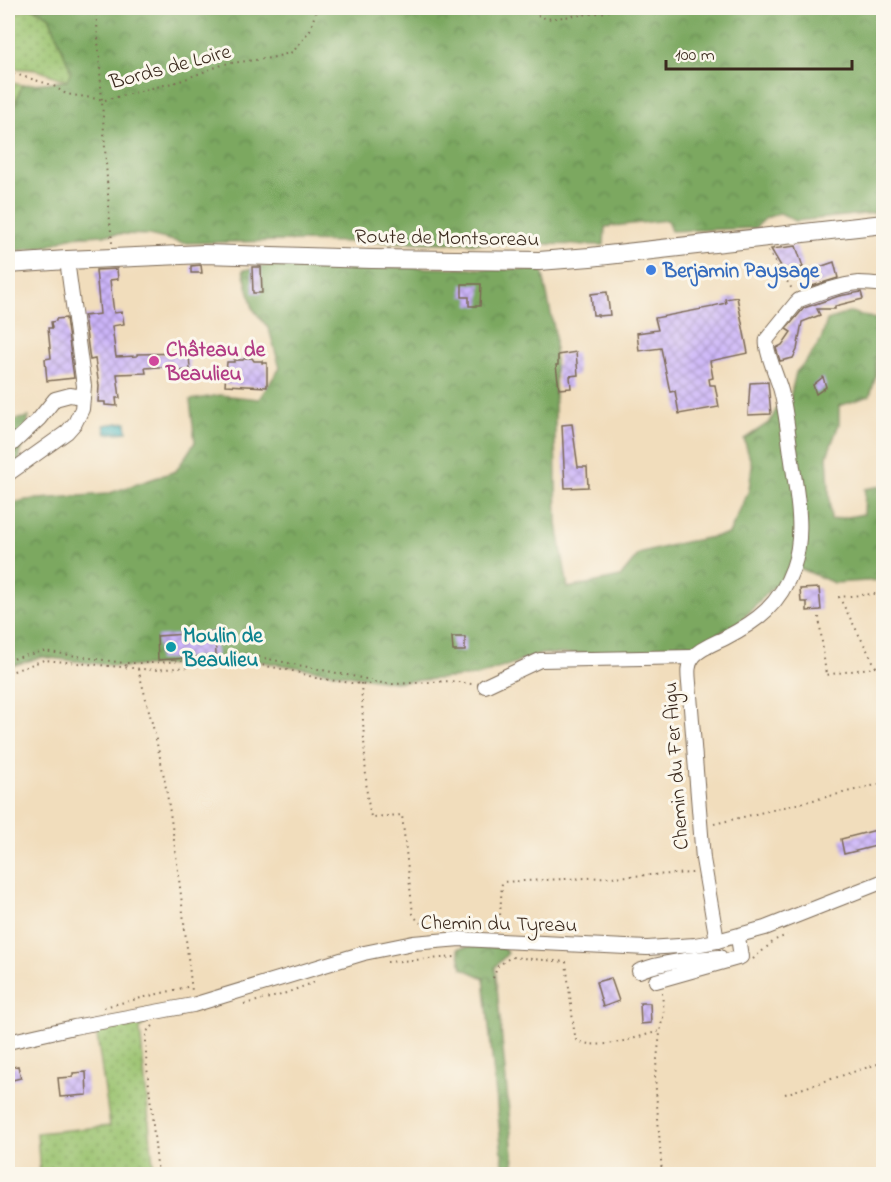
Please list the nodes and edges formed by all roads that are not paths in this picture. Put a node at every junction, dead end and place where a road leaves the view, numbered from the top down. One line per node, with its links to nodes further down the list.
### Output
1 (884, 224): 2 (main road, Route de Montsoreau)
2 (67, 260): 3 (main road, Route de Montsoreau); 5 (street)
3 (8, 264)
4 (884, 285): 8 (street, Chemin du Fer Aigu)
5 (83, 397): 6 (street); 7 (street)
6 (8, 448)
7 (8, 474)
8 (693, 657): 9 (street); 12 (street, Chemin du Fer Aigu)
9 (485, 686)
10 (884, 881): 11 (street, Chemin du Tyreau)
11 (738, 937): 12 (street, Chemin du Tyreau); 13 (street)
12 (717, 941): 16 (street, Chemin du Tyreau)
13 (742, 961): 14 (street); 15 (street)
14 (639, 971)
15 (658, 982)
16 (8, 1042)

